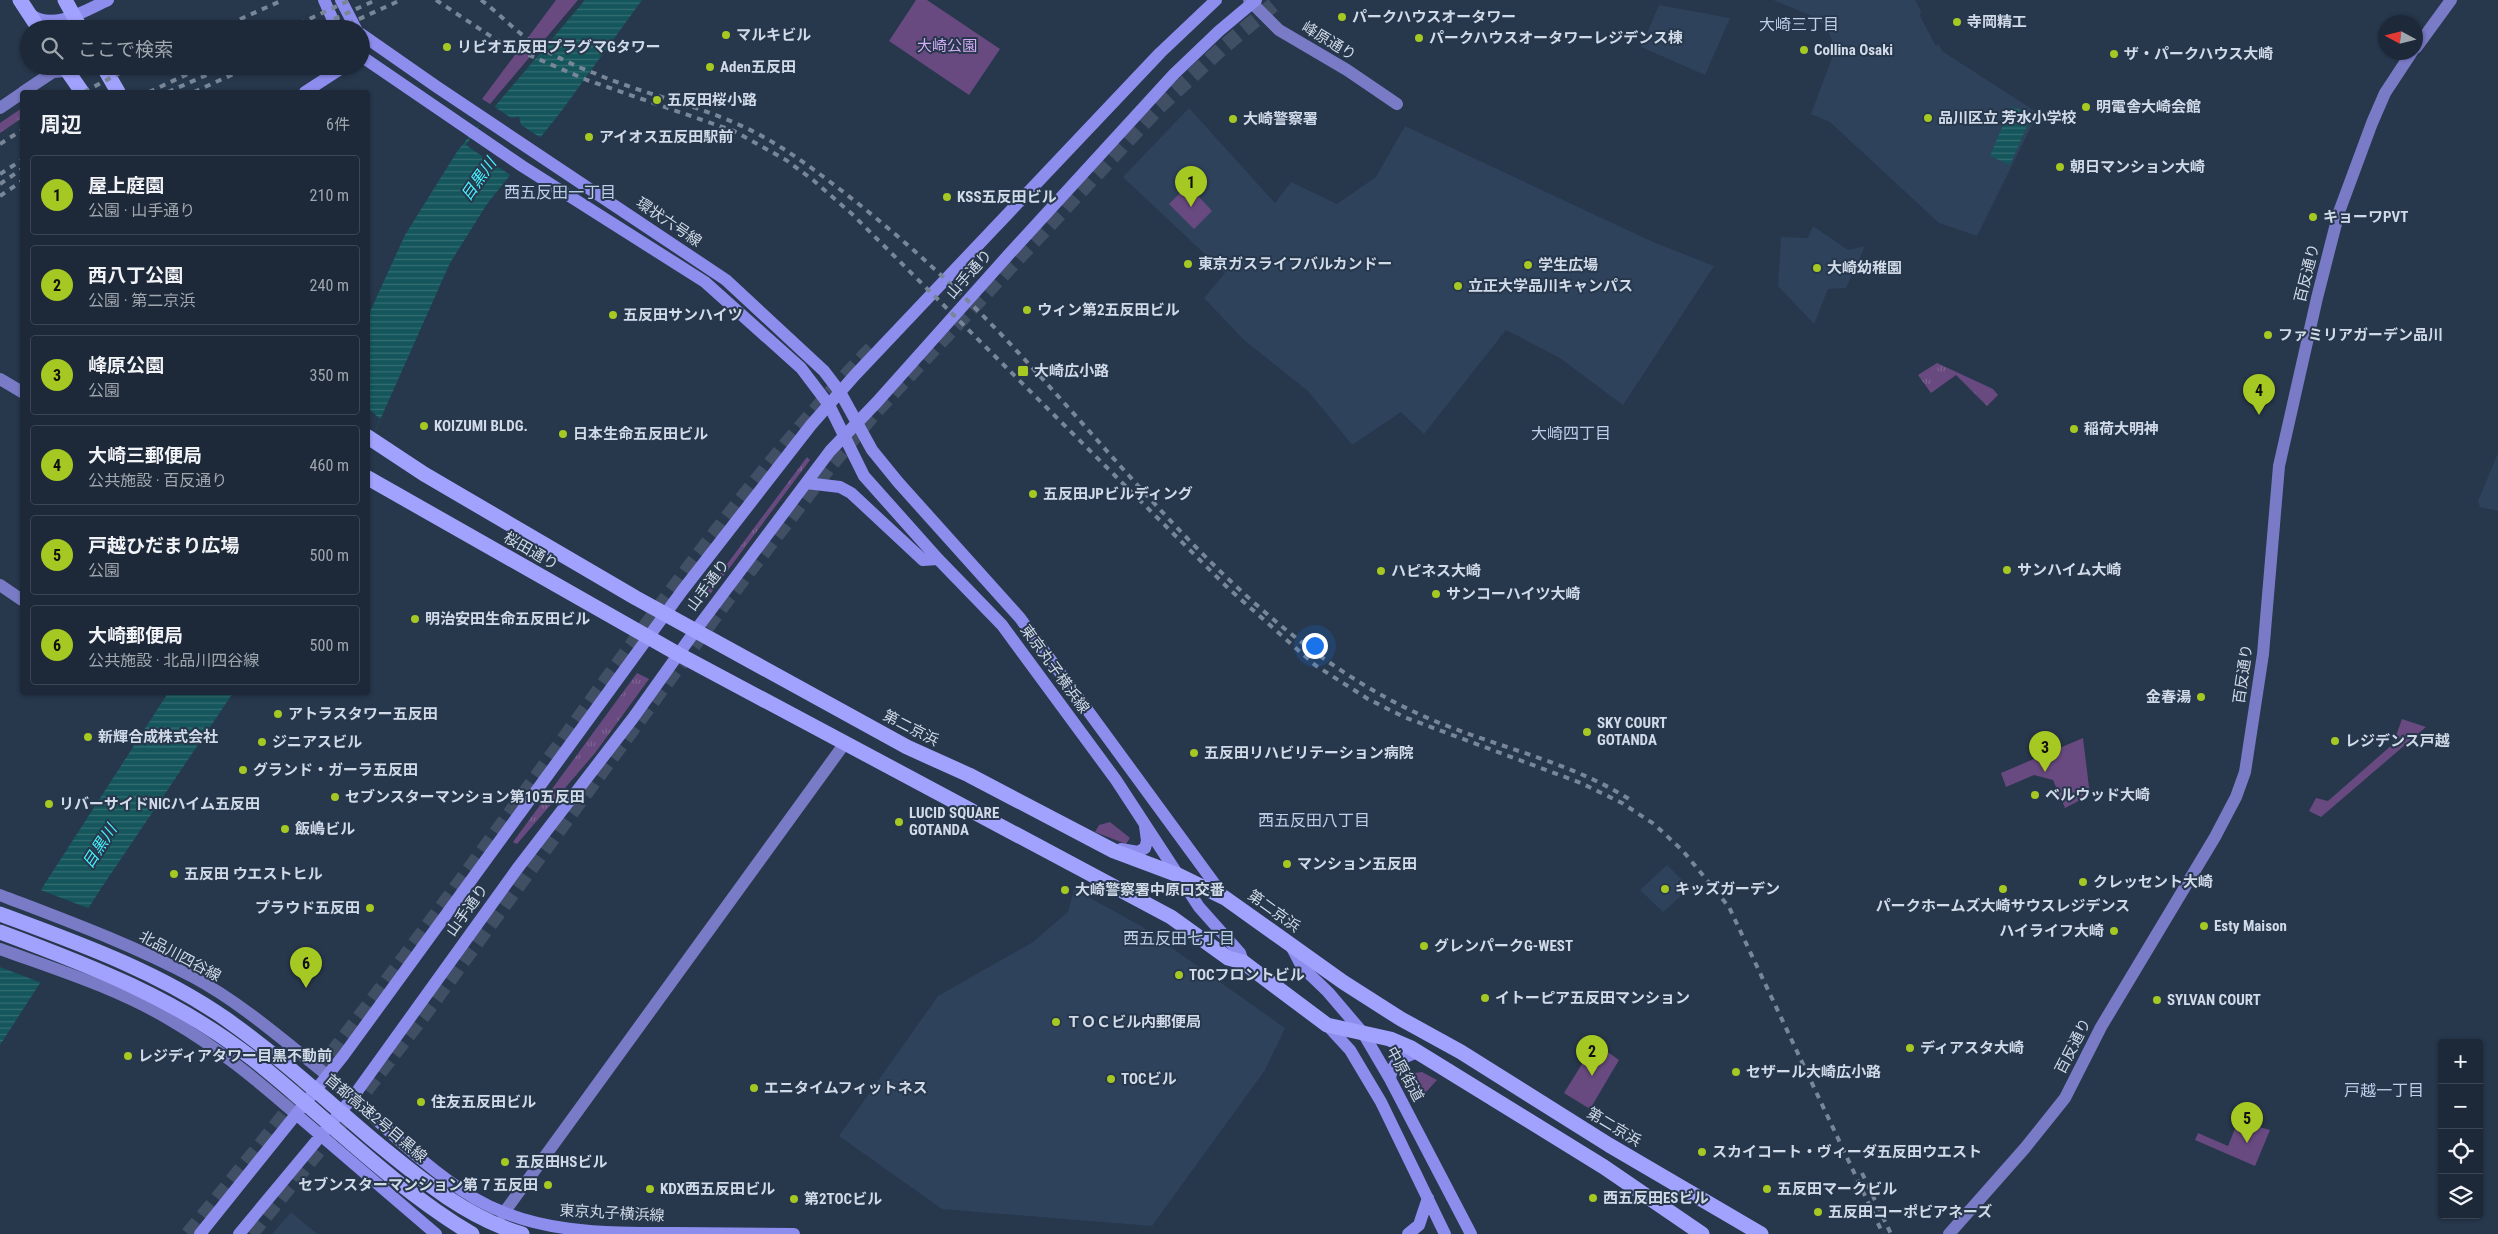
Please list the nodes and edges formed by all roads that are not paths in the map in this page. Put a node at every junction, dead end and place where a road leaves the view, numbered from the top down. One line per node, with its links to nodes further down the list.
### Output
1 (20, 0): 9 (highway)
2 (65, 0): 10 (highway)
3 (108, 0): 10 (main road)
4 (324, 0): 15 (main road)
5 (340, 0): 16 (main road)
6 (1216, 0): 34 (main road, 山手通り)
7 (2451, 0): 17 (street)
8 (1252, 1): 30 (street, 峰原通り); 36 (main road, 山手通り)
9 (30, 14): 11 (highway); 12 (main road)
10 (74, 15): 13 (main road); 14 (highway)
11 (34, 20)
12 (44, 20)
13 (55, 20)
14 (76, 20)
15 (333, 20)
16 (351, 20)
17 (2423, 38)
18 (370, 40): 34 (main road, 環状六号線)
19 (2407, 60): 80 (street, 百反通り)
20 (370, 62): 35 (main road, 環状六号線)
21 (49, 75): 25 (street)
22 (69, 75): 26 (highway)
23 (108, 75): 27 (highway)
24 (331, 75): 28 (main road)
25 (27, 90)
26 (81, 90)
27 (117, 90)
28 (308, 90)
29 (20, 95): 31 (street)
30 (1397, 104)
31 (0, 108)
32 (0, 379): 33 (street)
33 (20, 391)
34 (840, 392): 35 (main road, 山手通り); 36 (main road, 東京丸子横浜線)
35 (829, 405): 37 (main road, 東京丸子横浜線); 44 (main road, 山手通り)
36 (856, 422): 37 (main road, 山手通り); 53 (main road, 東京丸子横浜線)
37 (843, 436): 40 (main road, 山手通り); 41 (main road, 東京丸子横浜線)
38 (373, 441): 44 (highway, 桜田通り)
39 (370, 479): 46 (highway, 桜田通り)
40 (806, 483): 41 (main road); 45 (main road, 山手通り)
41 (938, 559): 49 (main road, 東京丸子横浜線)
42 (0, 585): 43 (street)
43 (20, 599)
44 (665, 613): 45 (highway, 第二京浜); 46 (main road, 山手通り)
45 (695, 631): 47 (main road, 山手通り); 50 (highway, 第二京浜)
46 (648, 638): 47 (highway, 桜田通り); 62 (main road, 山手通り)
47 (678, 654): 48 (highway); 64 (main road, 山手通り)
48 (845, 743): 58 (highway); 68 (street)
49 (1145, 825): 50 (main road); 51 (main road, 東京丸子横浜線)
50 (1081, 835): 51 (highway, 第二京浜)
51 (1178, 876): 53 (highway, 第二京浜); 58 (main road, 東京丸子横浜線)
52 (0, 895): 62 (street, 北品川四谷線)
53 (1225, 898): 56 (highway, 第二京浜)
54 (0, 914): 73 (highway, 首都高速2号目黒線, bridge)
55 (0, 932): 72 (highway, bridge)
56 (1290, 944): 60 (main road, 中原街道); 79 (highway, 第二京浜)
57 (0, 949): 65 (street)
58 (1243, 962): 59 (highway)
59 (1327, 1024): 60 (highway); 67 (main road)
60 (1363, 1033): 61 (highway); 63 (main road, 中原街道)
61 (1418, 1052): 63 (main road); 78 (highway)
62 (328, 1076): 64 (main road, 東京丸子横浜線); 65 (main road, 山手通り)
63 (1390, 1079): 77 (main road, 中原街道)
64 (352, 1097): 66 (main road, 山手通り); 68 (main road, 東京丸子横浜線)
65 (297, 1115): 66 (main road); 69 (main road, 山手通り)
66 (320, 1135): 70 (main road, 山手通り); 71 (main road)
67 (1428, 1198): 75 (main road); 76 (main road)
68 (503, 1214): 74 (main road, 東京丸子横浜線)
69 (200, 1234)
70 (239, 1234)
71 (436, 1234)
72 (472, 1234)
73 (522, 1234)
74 (794, 1234)
75 (1408, 1234)
76 (1445, 1234)
77 (1472, 1234)
78 (1702, 1234)
79 (1761, 1234)
80 (1949, 1234)

